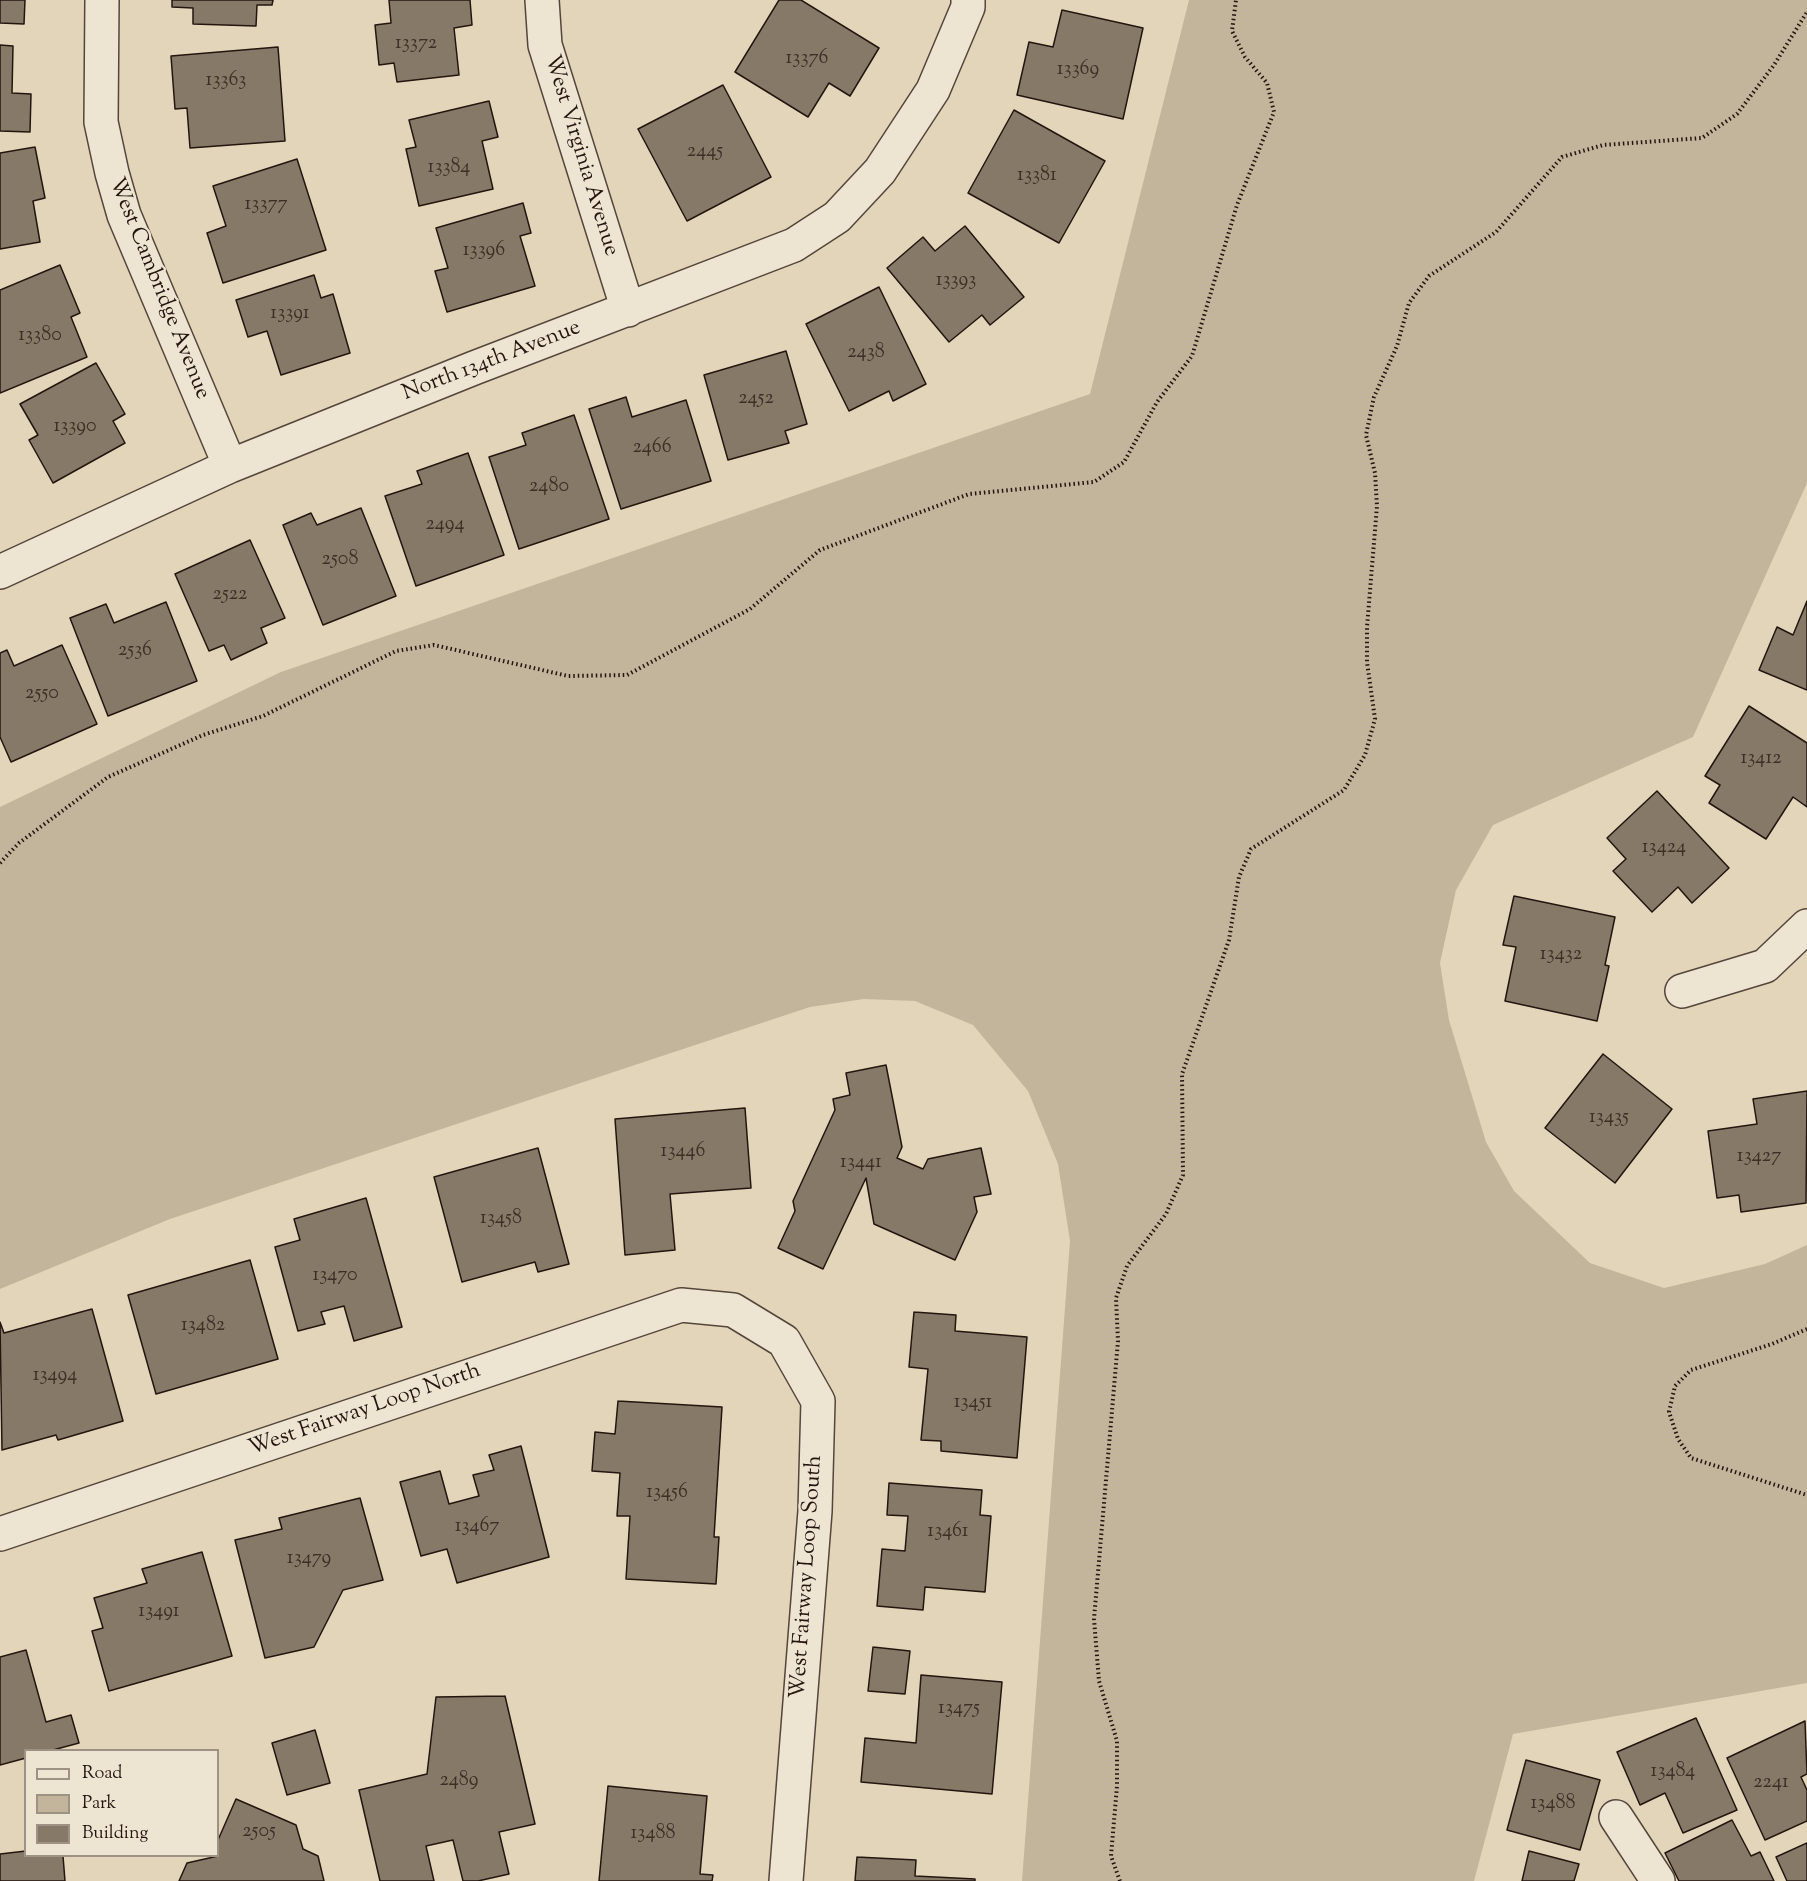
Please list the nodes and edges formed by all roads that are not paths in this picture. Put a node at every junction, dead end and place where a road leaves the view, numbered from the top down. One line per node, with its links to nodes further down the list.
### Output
1 (102, 0): 5 (street, West Cambridge Avenue)
2 (542, 0): 4 (street, West Virginia Avenue)
3 (968, 0): 4 (street, North 134th Avenue)
4 (628, 310): 5 (street, North 134th Avenue)
5 (230, 466): 6 (street, North 134th Avenue)
6 (0, 572)
7 (1807, 926): 8 (street)
8 (1682, 991)
9 (733, 1310): 10 (street, West Fairway Loop North); 12 (street, West Fairway Loop South)
10 (0, 1534)
11 (1616, 1817): 13 (street)
12 (786, 1881)
13 (1658, 1881)

